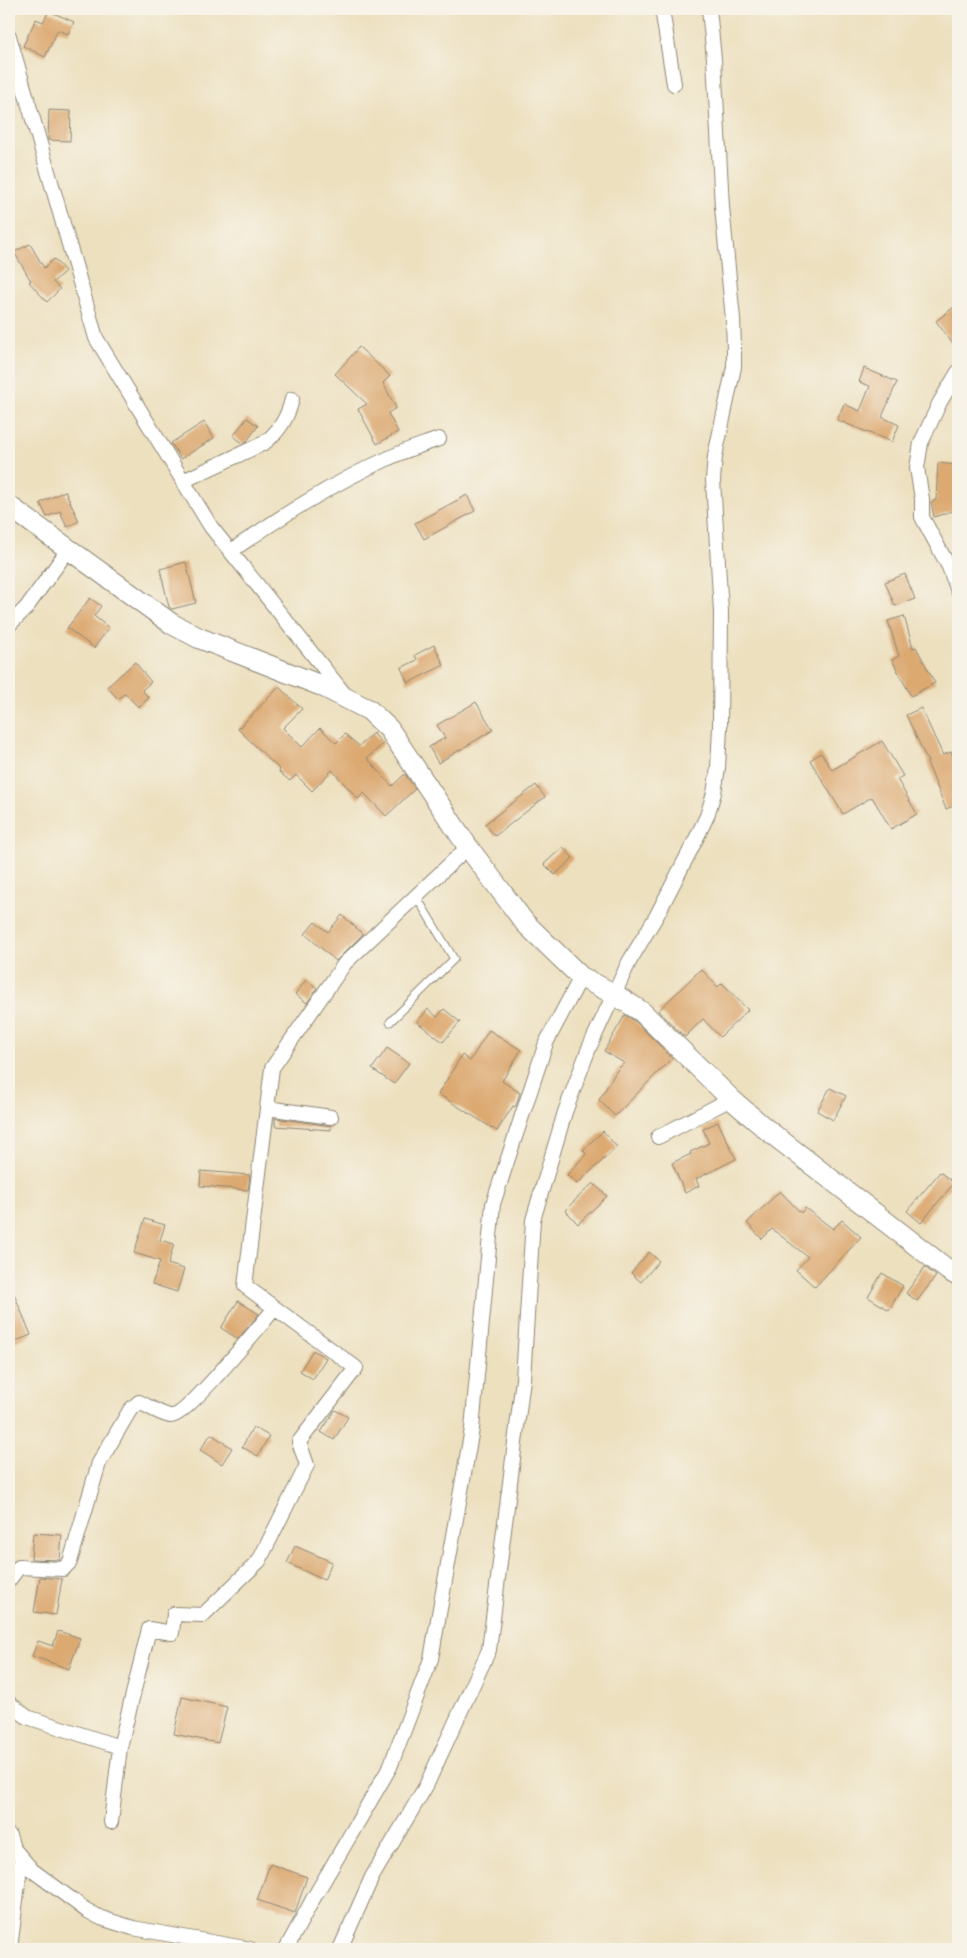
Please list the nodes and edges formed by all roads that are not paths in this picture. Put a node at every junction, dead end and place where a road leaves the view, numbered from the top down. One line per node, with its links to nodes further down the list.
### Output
1 (662, 9): 4 (street)
2 (709, 9): 17 (street)
3 (9, 36): 8 (street)
4 (674, 84)
5 (958, 372): 12 (street)
6 (292, 399): 8 (street)
7 (439, 439): 11 (street)
8 (183, 481): 11 (street)
9 (9, 506): 10 (street)
10 (68, 550): 13 (street); 14 (street)
11 (231, 551): 14 (street)
12 (958, 591)
13 (9, 625)
14 (348, 699): 15 (street)
15 (468, 847): 16 (street); 17 (street)
16 (416, 896): 18 (lane); 20 (street)
17 (598, 985): 19 (street); 33 (street); 34 (street)
18 (390, 1022)
19 (731, 1099): 22 (street); 23 (street)
20 (267, 1108): 21 (street); 24 (street)
21 (331, 1117)
22 (658, 1138)
23 (958, 1276)
24 (274, 1308): 25 (street); 27 (street)
25 (9, 1580)
26 (9, 1703): 27 (street)
27 (120, 1747): 28 (street)
28 (111, 1822)
29 (9, 1835): 30 (street)
30 (21, 1859): 31 (street); 32 (street)
31 (10, 1949)
32 (250, 1949)
33 (286, 1949)
34 (340, 1949)

